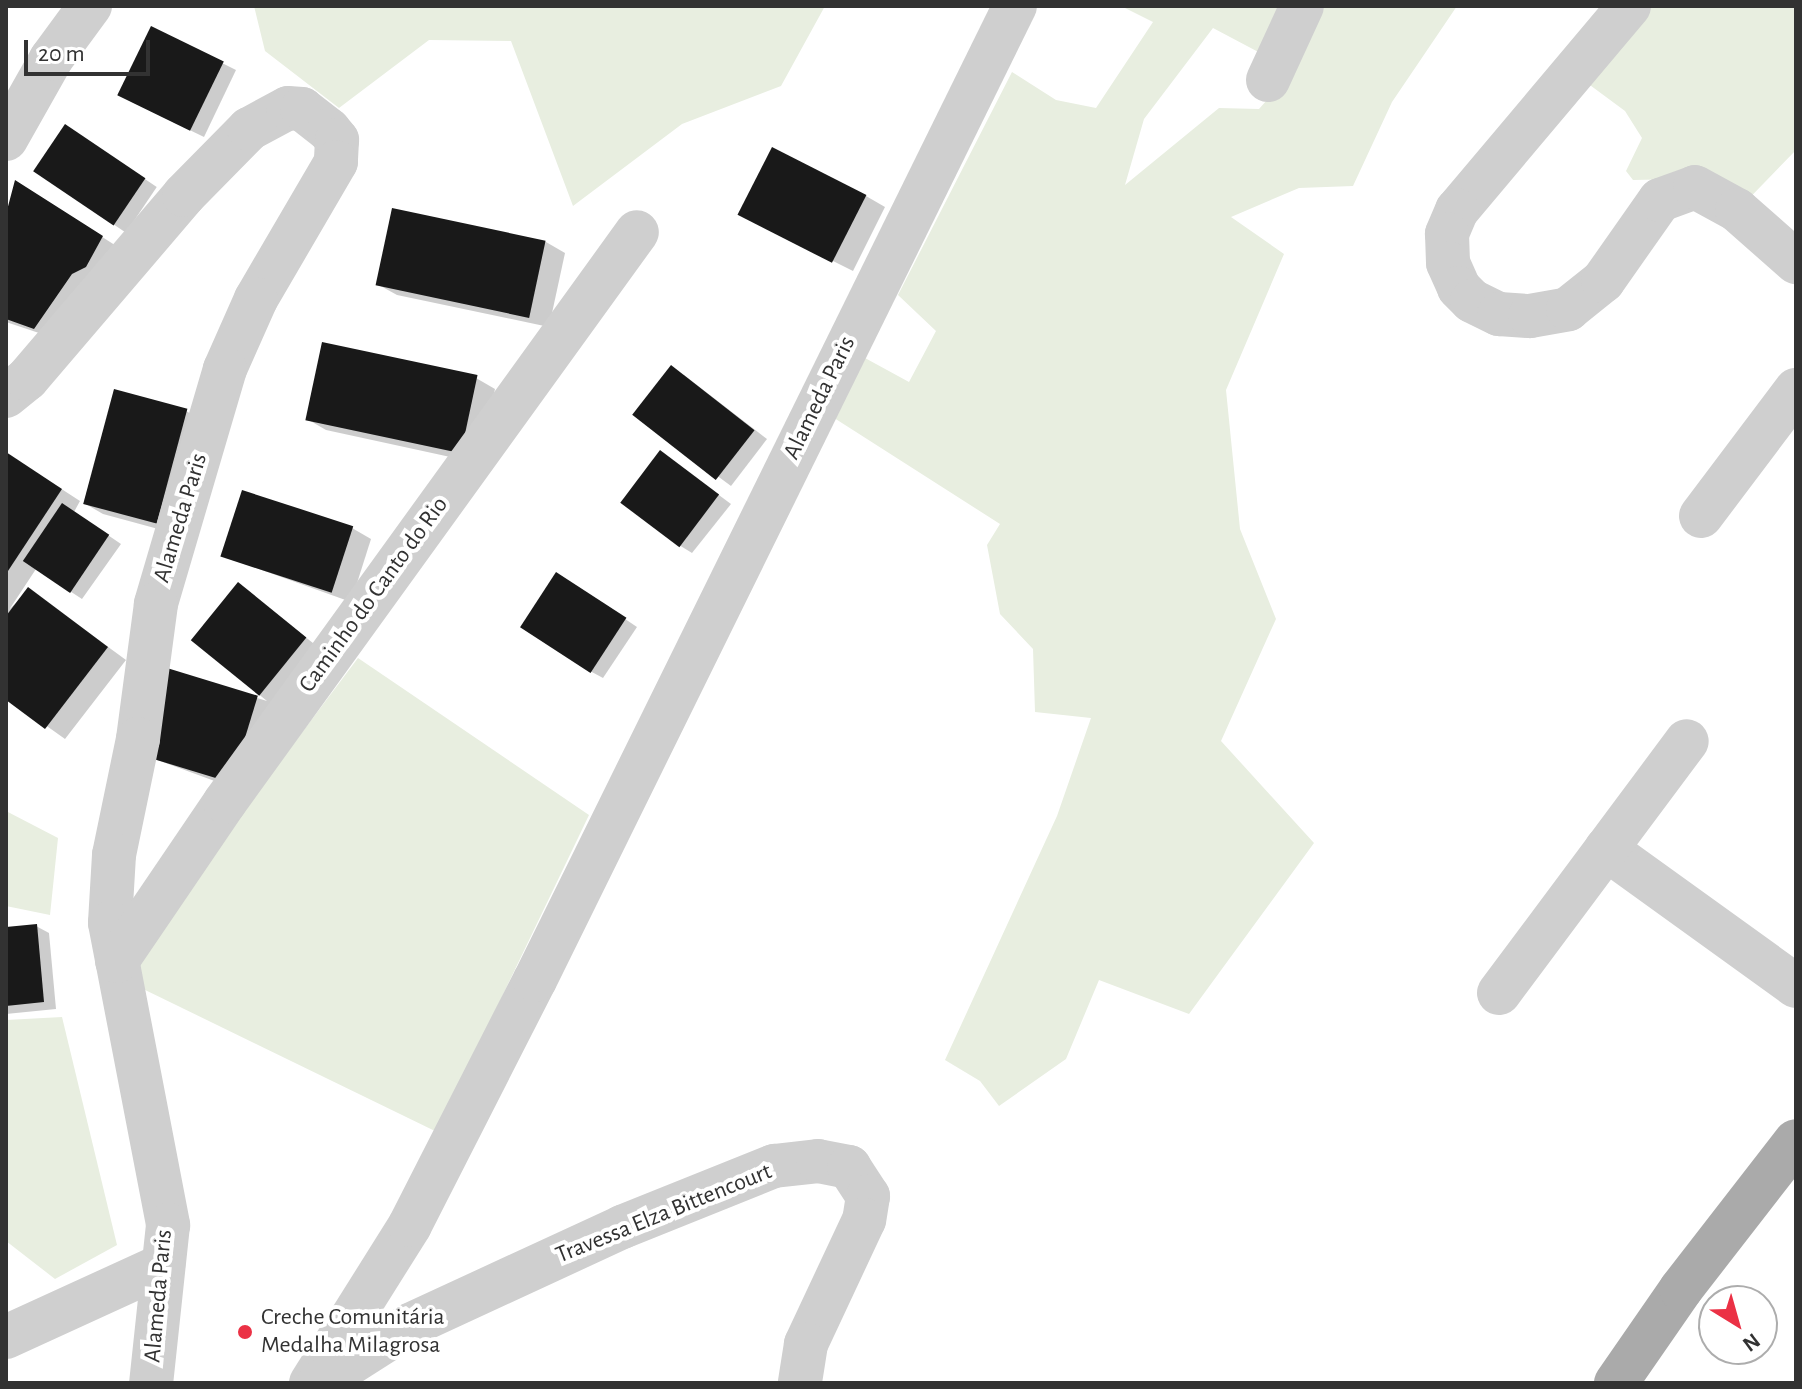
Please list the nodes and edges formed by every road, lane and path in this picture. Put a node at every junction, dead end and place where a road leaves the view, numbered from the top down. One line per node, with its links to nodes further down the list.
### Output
1 (90, 6): 6 (street)
2 (1015, 6): 21 (street, Alameda Paris)
3 (1302, 6): 5 (street)
4 (1629, 6): 8 (street)
5 (1268, 80)
6 (6, 139)
7 (637, 232): 14 (street, Caminho do Canto do Rio)
8 (1796, 262)
9 (1796, 390): 11 (street)
10 (6, 396): 14 (street, Alameda Paris)
11 (1701, 516)
12 (1687, 741): 13 (street)
13 (1606, 849): 15 (street); 16 (street)
14 (117, 961): 18 (street, Alameda Paris)
15 (1796, 986)
16 (1499, 993)
17 (1796, 1141): 24 (main road)
18 (163, 1265): 19 (street); 20 (street, Alameda Paris)
19 (6, 1337)
20 (151, 1383)
21 (311, 1383)
22 (319, 1383): 23 (street, Travessa Elza Bittencourt)
23 (800, 1383)
24 (1616, 1383)

